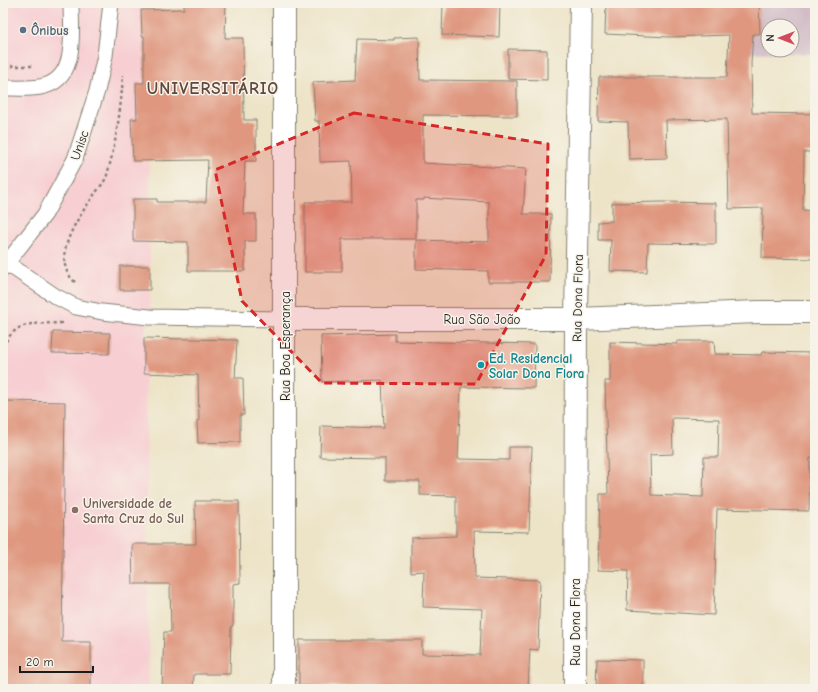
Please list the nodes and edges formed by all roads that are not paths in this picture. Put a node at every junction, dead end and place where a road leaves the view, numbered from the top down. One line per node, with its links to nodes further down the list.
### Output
1 (71, 3): 5 (lane)
2 (111, 3): 6 (lane, Unisc)
3 (284, 3): 8 (street, Rua Boa Esperança)
4 (582, 3): 9 (street, Rua Dona Flora)
5 (3, 88)
6 (5, 266): 8 (lane, Rua São João)
7 (815, 312): 9 (street, Rua São João)
8 (285, 319): 9 (street, Rua São João); 10 (street, Rua Boa Esperança)
9 (576, 319): 11 (street, Rua Dona Flora)
10 (284, 689)
11 (575, 689)

